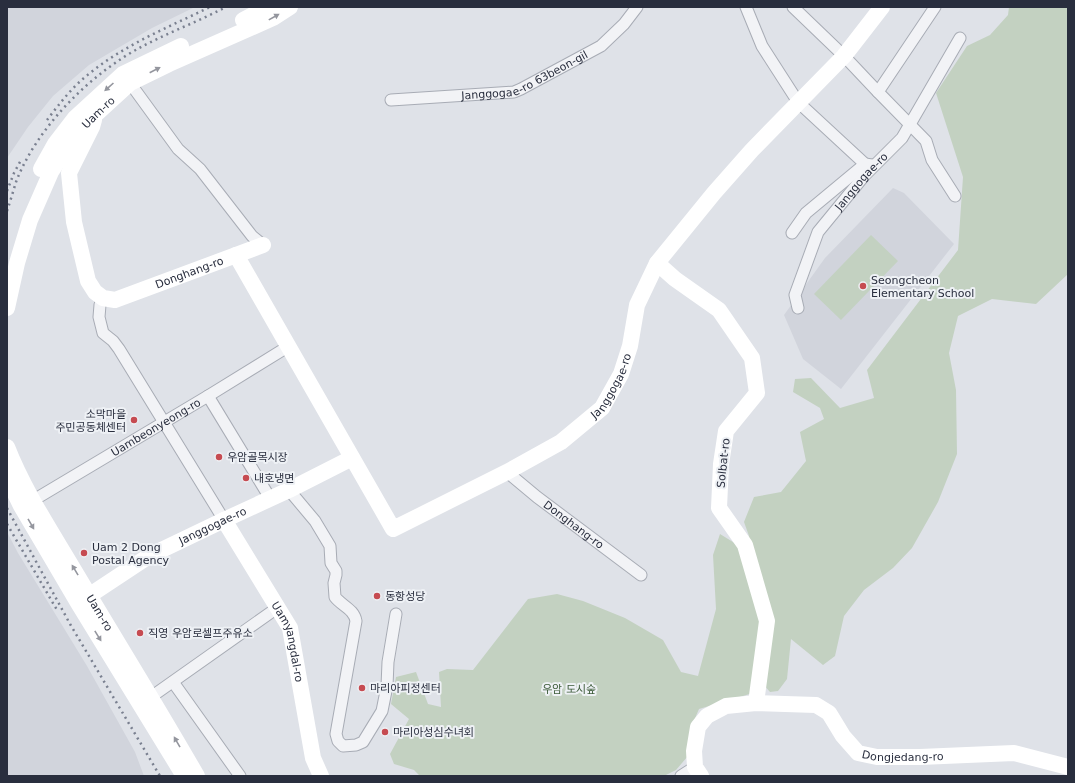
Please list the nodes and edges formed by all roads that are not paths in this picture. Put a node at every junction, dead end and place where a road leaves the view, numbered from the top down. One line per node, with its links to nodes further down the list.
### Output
1 (268, 7): 22 (street, Uam-ro, one-way to 22)
2 (290, 7): 10 (street, Uam-ro, one-way to 2)
3 (637, 7): 12 (street, Janggogae-ro 63beon-gil)
4 (746, 7): 13 (street)
5 (882, 7): 9 (street, Janggogae-ro)
6 (935, 7): 11 (street)
7 (799, 9): 9 (street)
8 (960, 38): 15 (street, Janggogae-ro)
9 (844, 56): 11 (street); 13 (street, Janggogae-ro)
10 (130, 83): 14 (street, Uam-ro); 19 (street, Donghang-ro)
11 (878, 92): 15 (street)
12 (391, 100)
13 (798, 102): 16 (street, Janggogae-ro); 21 (street, Janggogae-ro)
14 (95, 115): 23 (street); 24 (street, Uam-ro)
15 (910, 124): 16 (street, Janggogae-ro); 17 (street)
16 (870, 165): 18 (street); 25 (street, Janggogae-ro)
17 (955, 196)
18 (792, 233)
19 (263, 245): 20 (street, Donghang-ro)
20 (236, 255): 23 (street, Donghang-ro); 26 (street, Janggogae-ro)
21 (657, 263): 31 (street, Janggogae-ro); 43 (street, Solbat-ro)
22 (7, 265)
23 (103, 298): 28 (street)
24 (7, 308)
25 (798, 308)
26 (289, 346): 27 (street, Uambeonyeong-ro); 30 (street, Janggogae-ro)
27 (208, 396): 28 (street, Uambeonyeong-ro); 34 (street)
28 (165, 422): 35 (street, Uambeonyeong-ro); 36 (street)
29 (7, 447): 35 (street, Uam-ro)
30 (352, 458): 31 (street, Janggogae-ro); 33 (street, Janggogae-ro)
31 (507, 472): 37 (street, Donghang-ro)
32 (7, 477): 35 (street, Uam-ro)
33 (289, 490): 34 (street, Janggogae-ro); 40 (street)
34 (270, 498): 36 (street, Janggogae-ro)
35 (28, 504): 38 (street, Uam-ro)
36 (224, 520): 38 (street, Janggogae-ro); 39 (street, Uamyangdal-ro)
37 (641, 575)
38 (84, 599): 42 (street, Uam-ro); 46 (street, Uam-ro, one-way to 46)
39 (277, 608): 41 (street); 49 (street, Uamyangdal-ro)
40 (396, 614)
41 (173, 682): 42 (street); 48 (street)
42 (151, 697): 47 (street, Uam-ro, one-way to 42)
43 (756, 703): 44 (street, Dongjedang-ro); 45 (street, Dongjedang-ro)
44 (1066, 770)
45 (698, 771): 50 (street)
46 (184, 776)
47 (197, 776)
48 (240, 776)
49 (321, 776)
50 (681, 776)

